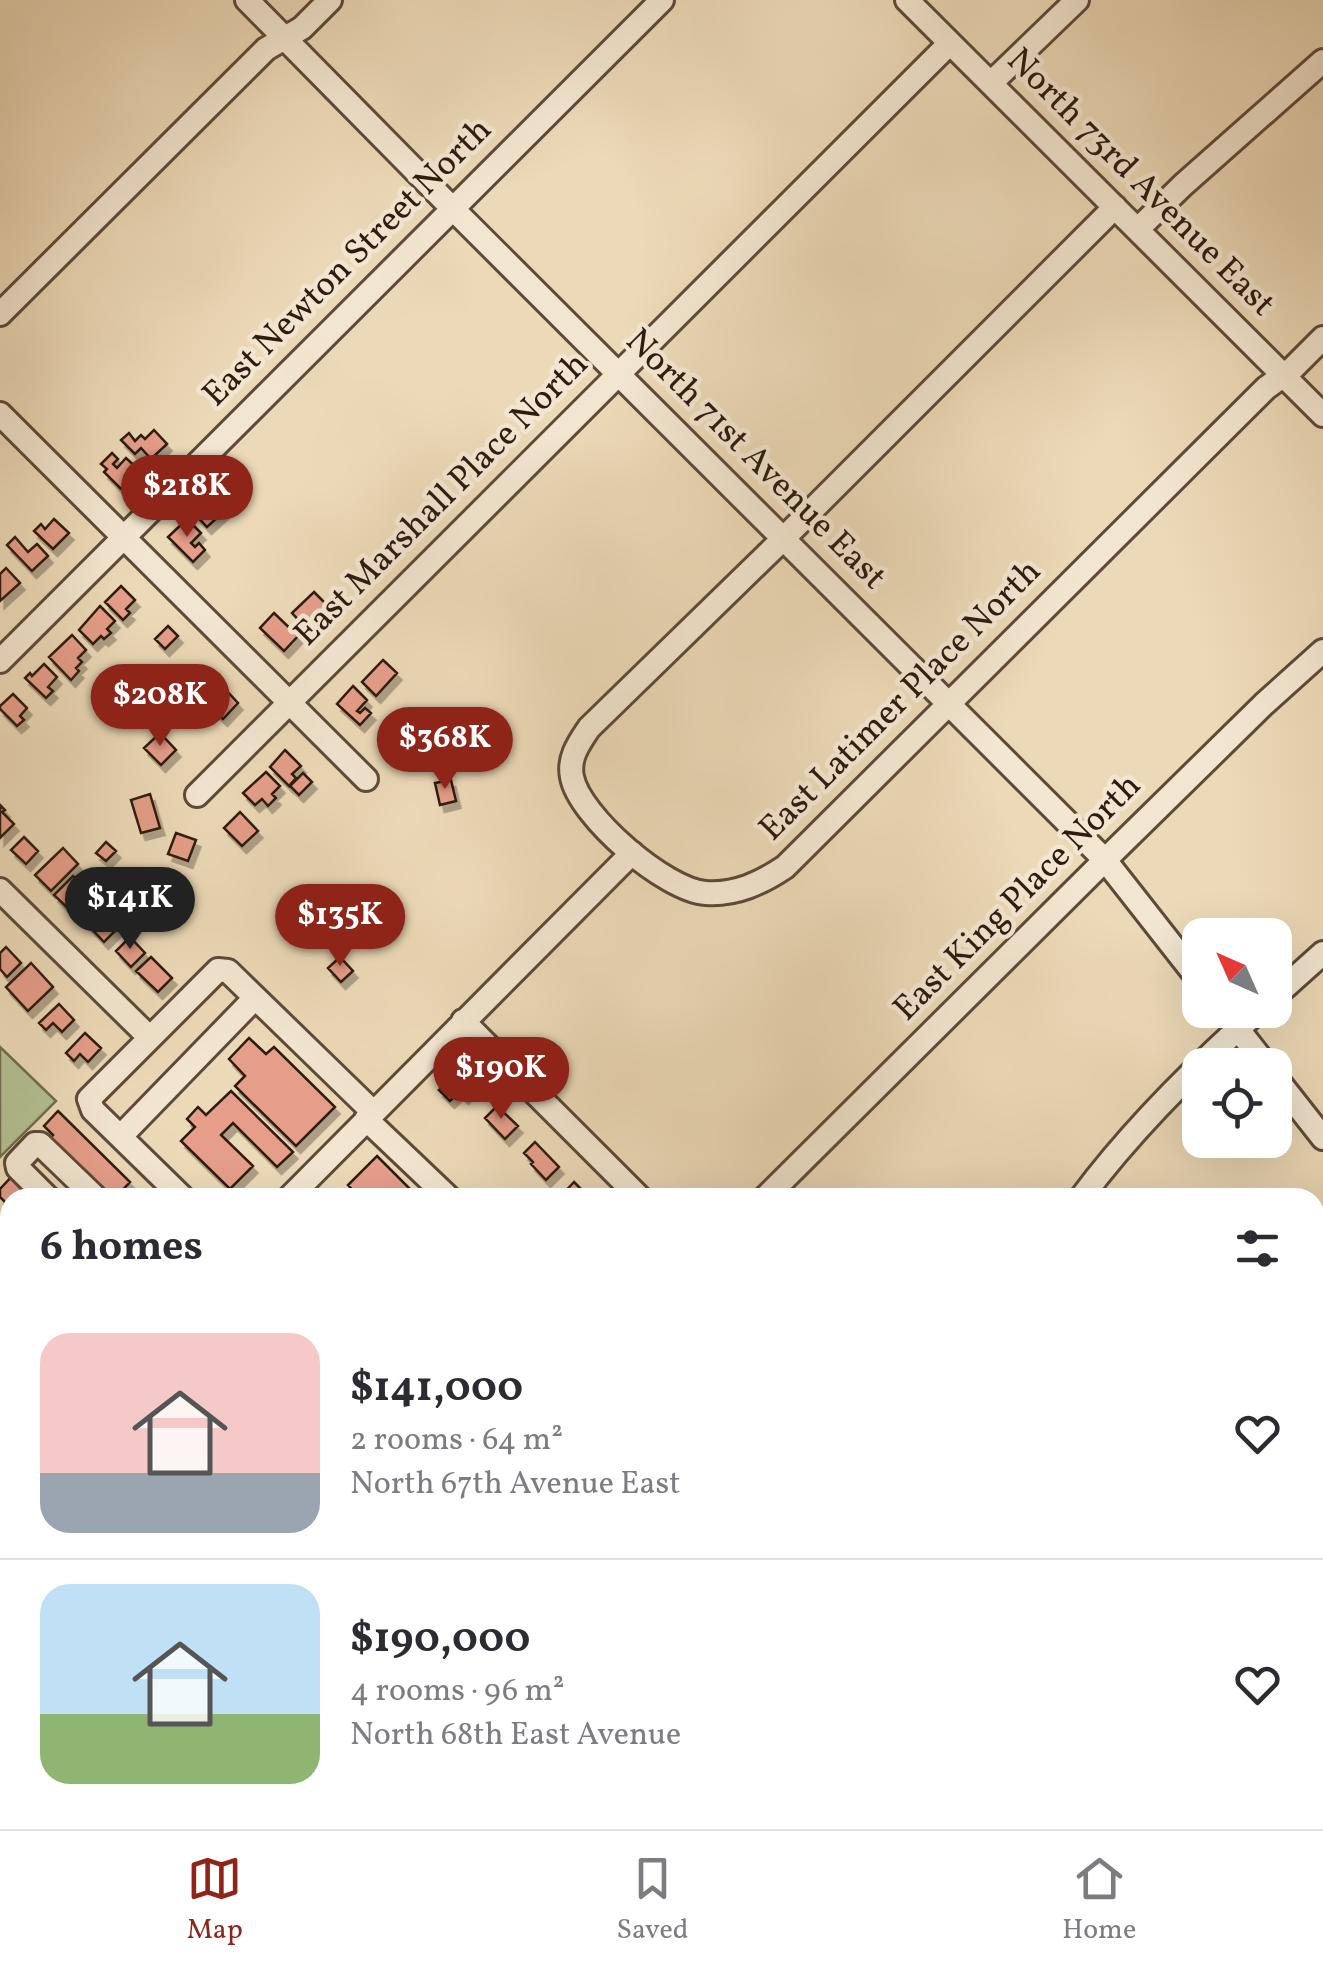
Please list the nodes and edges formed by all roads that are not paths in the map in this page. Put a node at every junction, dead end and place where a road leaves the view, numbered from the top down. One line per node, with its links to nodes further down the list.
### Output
1 (247, 0): 6 (street, North 71st Avenue East)
2 (330, 0): 6 (street)
3 (662, 0): 11 (street, East Newton Street North)
4 (907, 0): 7 (street, North 73rd Avenue East)
5 (1078, 0): 9 (street)
6 (285, 38): 11 (street, North 71st Avenue East); 13 (street)
7 (950, 44): 9 (street, North 73rd Avenue East); 15 (street, East Marshall Place North)
8 (1323, 61): 12 (street)
9 (991, 84): 10 (street, North 73rd Avenue East)
10 (1115, 207): 12 (street, North 73rd Avenue East); 20 (street, East Latimer Place North)
11 (452, 208): 15 (street, North 71st Avenue East); 19 (street, East Newton Street North)
12 (1138, 230): 16 (street, North 73rd Avenue East)
13 (0, 314)
14 (1323, 338): 16 (street, East Latimer Place North)
15 (618, 373): 20 (street, North 71st Avenue East); 23 (street, East Marshall Place North)
16 (1282, 374): 18 (street, North 73rd Avenue East); 24 (street, East Latimer Place North)
17 (0, 414): 19 (street)
18 (1323, 415)
19 (123, 537): 22 (street, East Newton Street North); 23 (street)
20 (784, 538): 24 (street, North 71st Avenue East); 27 (street, East Latimer Place North)
21 (1323, 651): 28 (street, East King Place North)
22 (0, 660)
23 (289, 702): 25 (street); 26 (street, East Marshall Place North)
24 (950, 704): 27 (street, East Latimer Place North); 28 (street, North 71st Avenue East)
25 (366, 778)
26 (197, 795)
27 (632, 854): 34 (street)
28 (1105, 860): 31 (street, North 71st Avenue East); 48 (street, East King Place North)
29 (0, 890): 36 (street)
30 (1323, 953): 32 (street)
31 (1182, 958)
32 (1292, 981)
33 (255, 998): 36 (street); 39 (street); 40 (street)
34 (463, 1020): 39 (street); 47 (street)
35 (1238, 1029): 37 (street); 49 (street)
36 (150, 1038): 40 (street)
37 (1253, 1048)
38 (1292, 1099): 41 (street)
39 (370, 1116): 45 (street); 46 (street)
40 (121, 1136): 44 (street)
41 (1323, 1138)
42 (38, 1188): 43 (street)
43 (86, 1188)
44 (174, 1188)
45 (299, 1188)
46 (439, 1188)
47 (630, 1188)
48 (775, 1188)
49 (1088, 1188)

